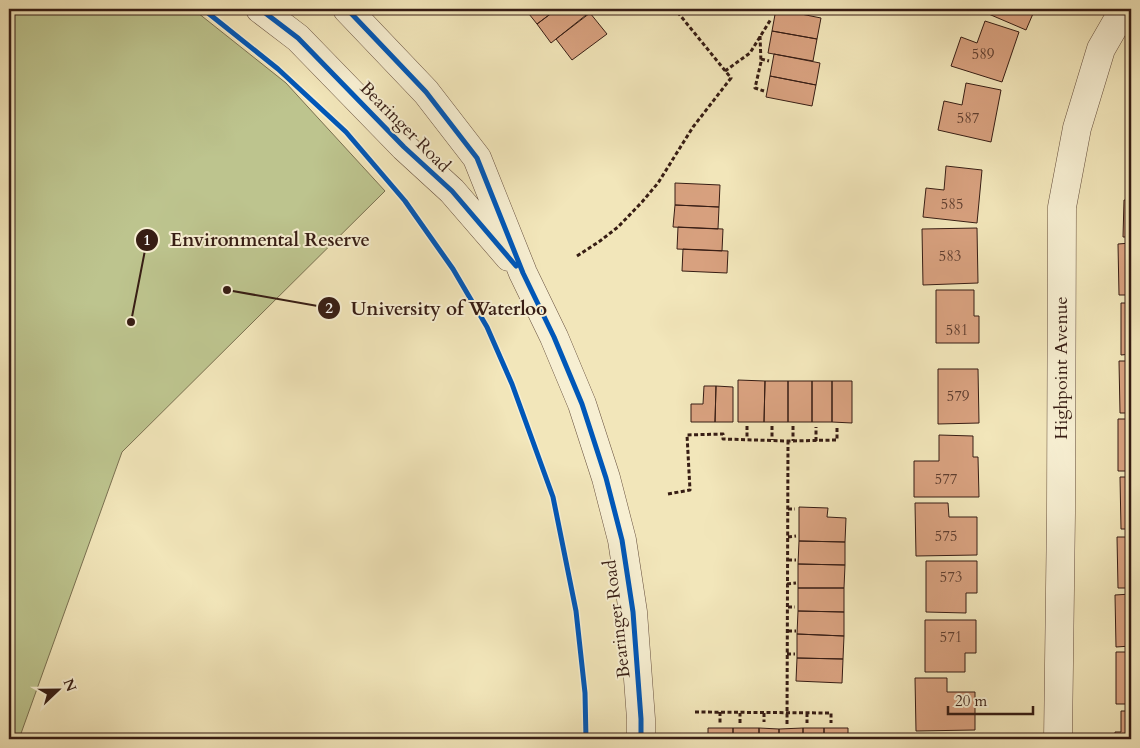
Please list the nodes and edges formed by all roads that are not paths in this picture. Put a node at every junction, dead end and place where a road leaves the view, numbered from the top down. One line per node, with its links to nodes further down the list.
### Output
1 (260, 9): 4 (street, Bearinger Road)
2 (347, 9): 4 (street, Bearinger Road)
3 (1124, 9): 6 (street, Highpoint Avenue)
4 (523, 273): 5 (street, Bearinger Road)
5 (641, 739)
6 (1058, 739)

